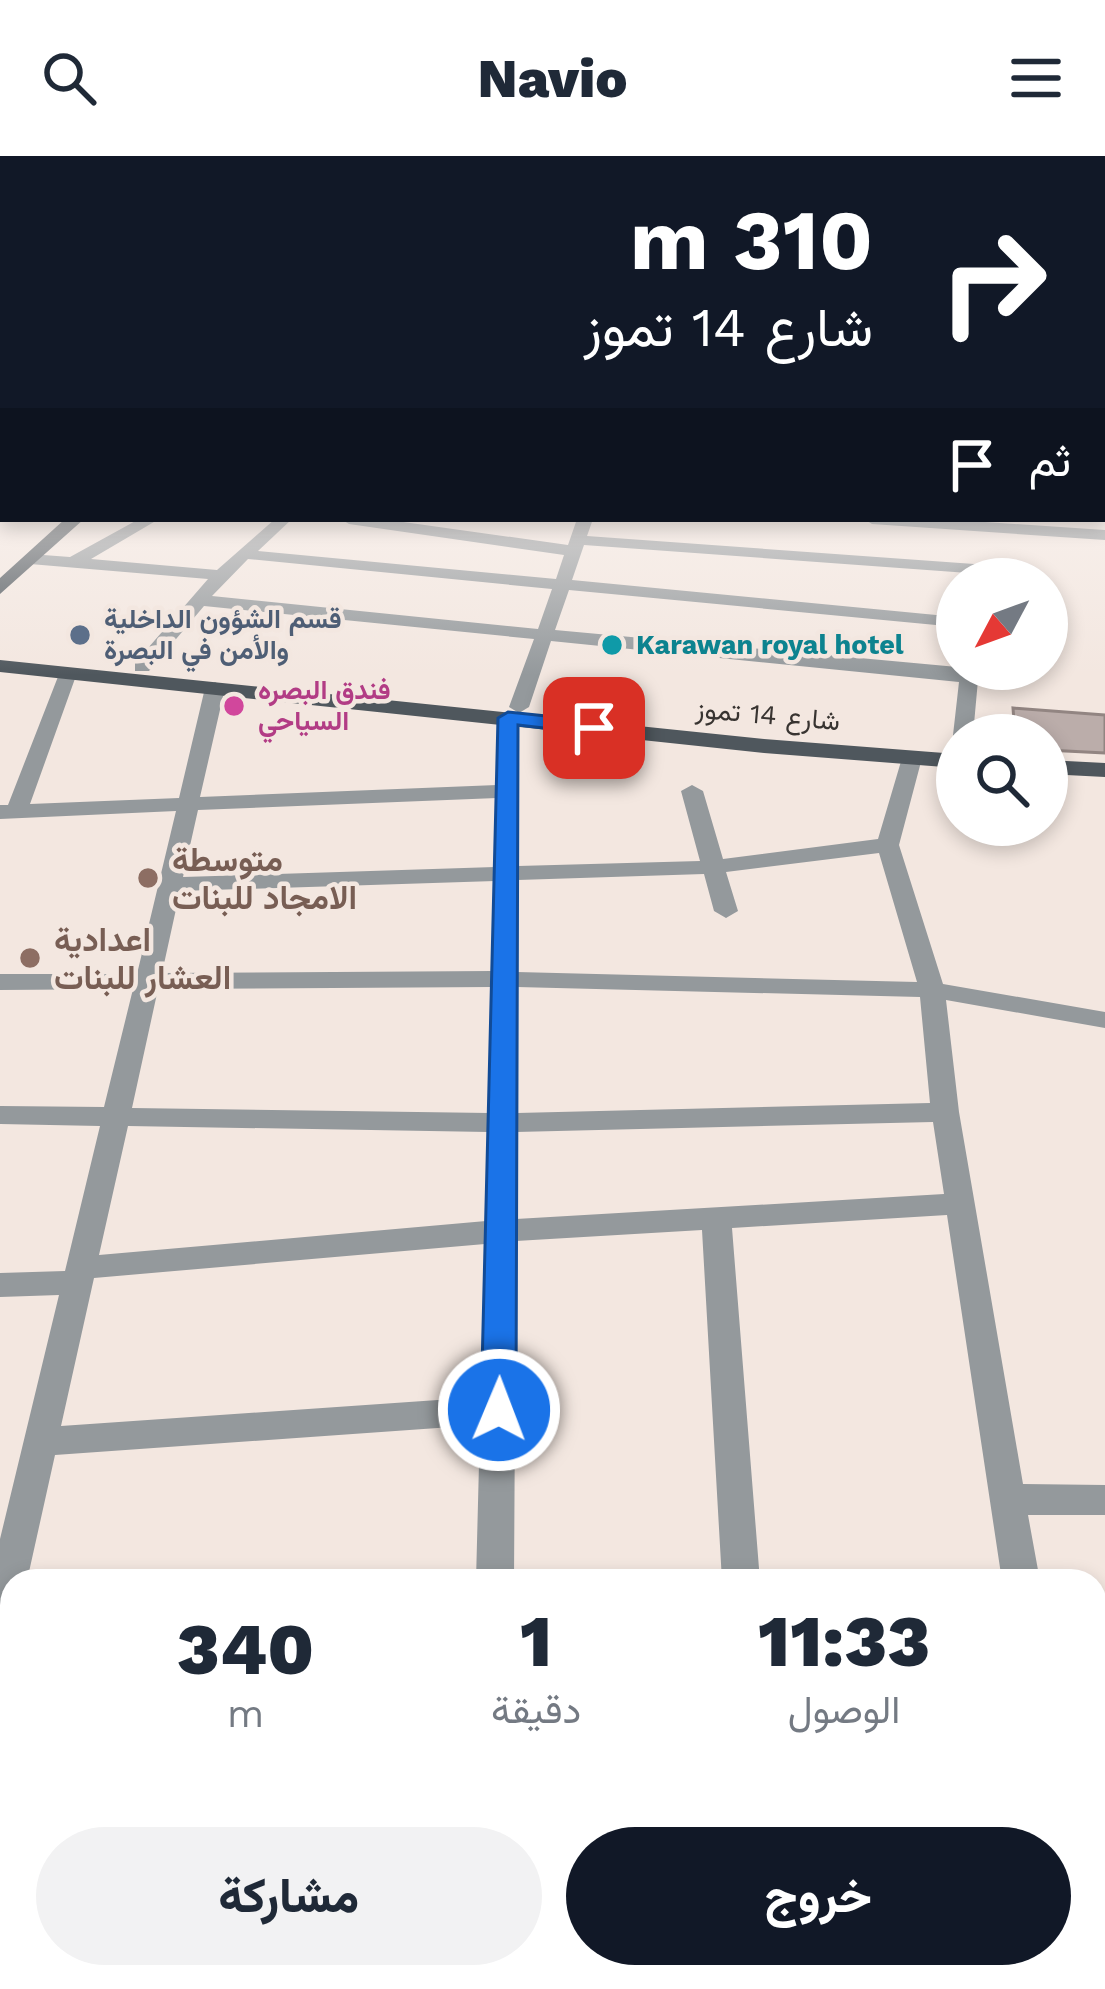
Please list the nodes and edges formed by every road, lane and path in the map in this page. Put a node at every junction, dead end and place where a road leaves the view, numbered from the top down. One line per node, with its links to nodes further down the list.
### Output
1 (50, 522): 15 (main road)
2 (72, 522): 13 (main road)
3 (146, 522): 14 (street)
4 (280, 522): 11 (street)
5 (374, 522): 10 (street)
6 (584, 522): 10 (street)
7 (941, 522): 8 (street)
8 (987, 524): 9 (street); 12 (street)
9 (1105, 536)
10 (575, 546): 17 (street); 19 (street)
11 (243, 554): 18 (street); 19 (street)
12 (983, 558)
13 (30, 559): 14 (street); 20 (main road)
14 (71, 563): 16 (street)
15 (0, 565)
16 (151, 569): 18 (street); 21 (street)
17 (936, 571)
18 (221, 575): 22 (street)
19 (563, 584): 24 (street); 26 (street)
20 (0, 588)
21 (131, 590)
22 (197, 600): 23 (street); 29 (street)
23 (356, 617): 25 (street); 26 (street)
24 (936, 620)
25 (298, 628)
26 (544, 637): 30 (street); 33 (street)
27 (0, 651): 29 (main road, شارع 14 تموز)
28 (0, 666): 31 (main road, شارع 14 تموز)
29 (142, 667): 33 (main road, شارع 14 تموز)
30 (936, 670)
31 (68, 673): 32 (main road, شارع 14 تموز); 44 (street)
32 (215, 688): 33 (main road, شارع 14 تموز); 43 (street)
33 (514, 713): 34 (main road, شارع 14 تموز); 37 (main road, شارع 14 تموز); 41 (street)
34 (936, 744)
35 (1068, 753): 36 (main road)
36 (1105, 755)
37 (912, 758): 38 (main road, شارع 14 تموز); 45 (street)
38 (936, 759)
39 (1068, 767): 40 (main road)
40 (1105, 770)
41 (507, 791): 43 (street); 47 (street)
42 (692, 791): 46 (street)
43 (188, 804): 44 (street); 48 (street)
44 (8, 812)
45 (888, 844): 46 (street); 53 (street)
46 (712, 867): 47 (street); 49 (street)
47 (506, 876): 48 (street); 50 (street)
48 (170, 884): 52 (street)
49 (726, 911)
50 (507, 979): 52 (street); 53 (street); 58 (street)
51 (0, 982): 52 (street)
52 (147, 982): 56 (street)
53 (932, 990): 54 (street); 55 (street)
54 (1105, 1020)
55 (945, 1112): 58 (street); 59 (street)
56 (116, 1113): 57 (street); 58 (street); 62 (street)
57 (0, 1114)
58 (505, 1123): 61 (street)
59 (960, 1204): 60 (street); 66 (street)
60 (716, 1220): 61 (street); 70 (street)
61 (503, 1231): 62 (street); 64 (street)
62 (79, 1275): 63 (street); 65 (street)
63 (0, 1285)
64 (499, 1410): 65 (street); 69 (street)
65 (40, 1442): 68 (street)
66 (1010, 1499): 67 (street); 71 (street)
67 (1105, 1500)
68 (11, 1569)
69 (495, 1569)
70 (740, 1569)
71 (1019, 1569)

